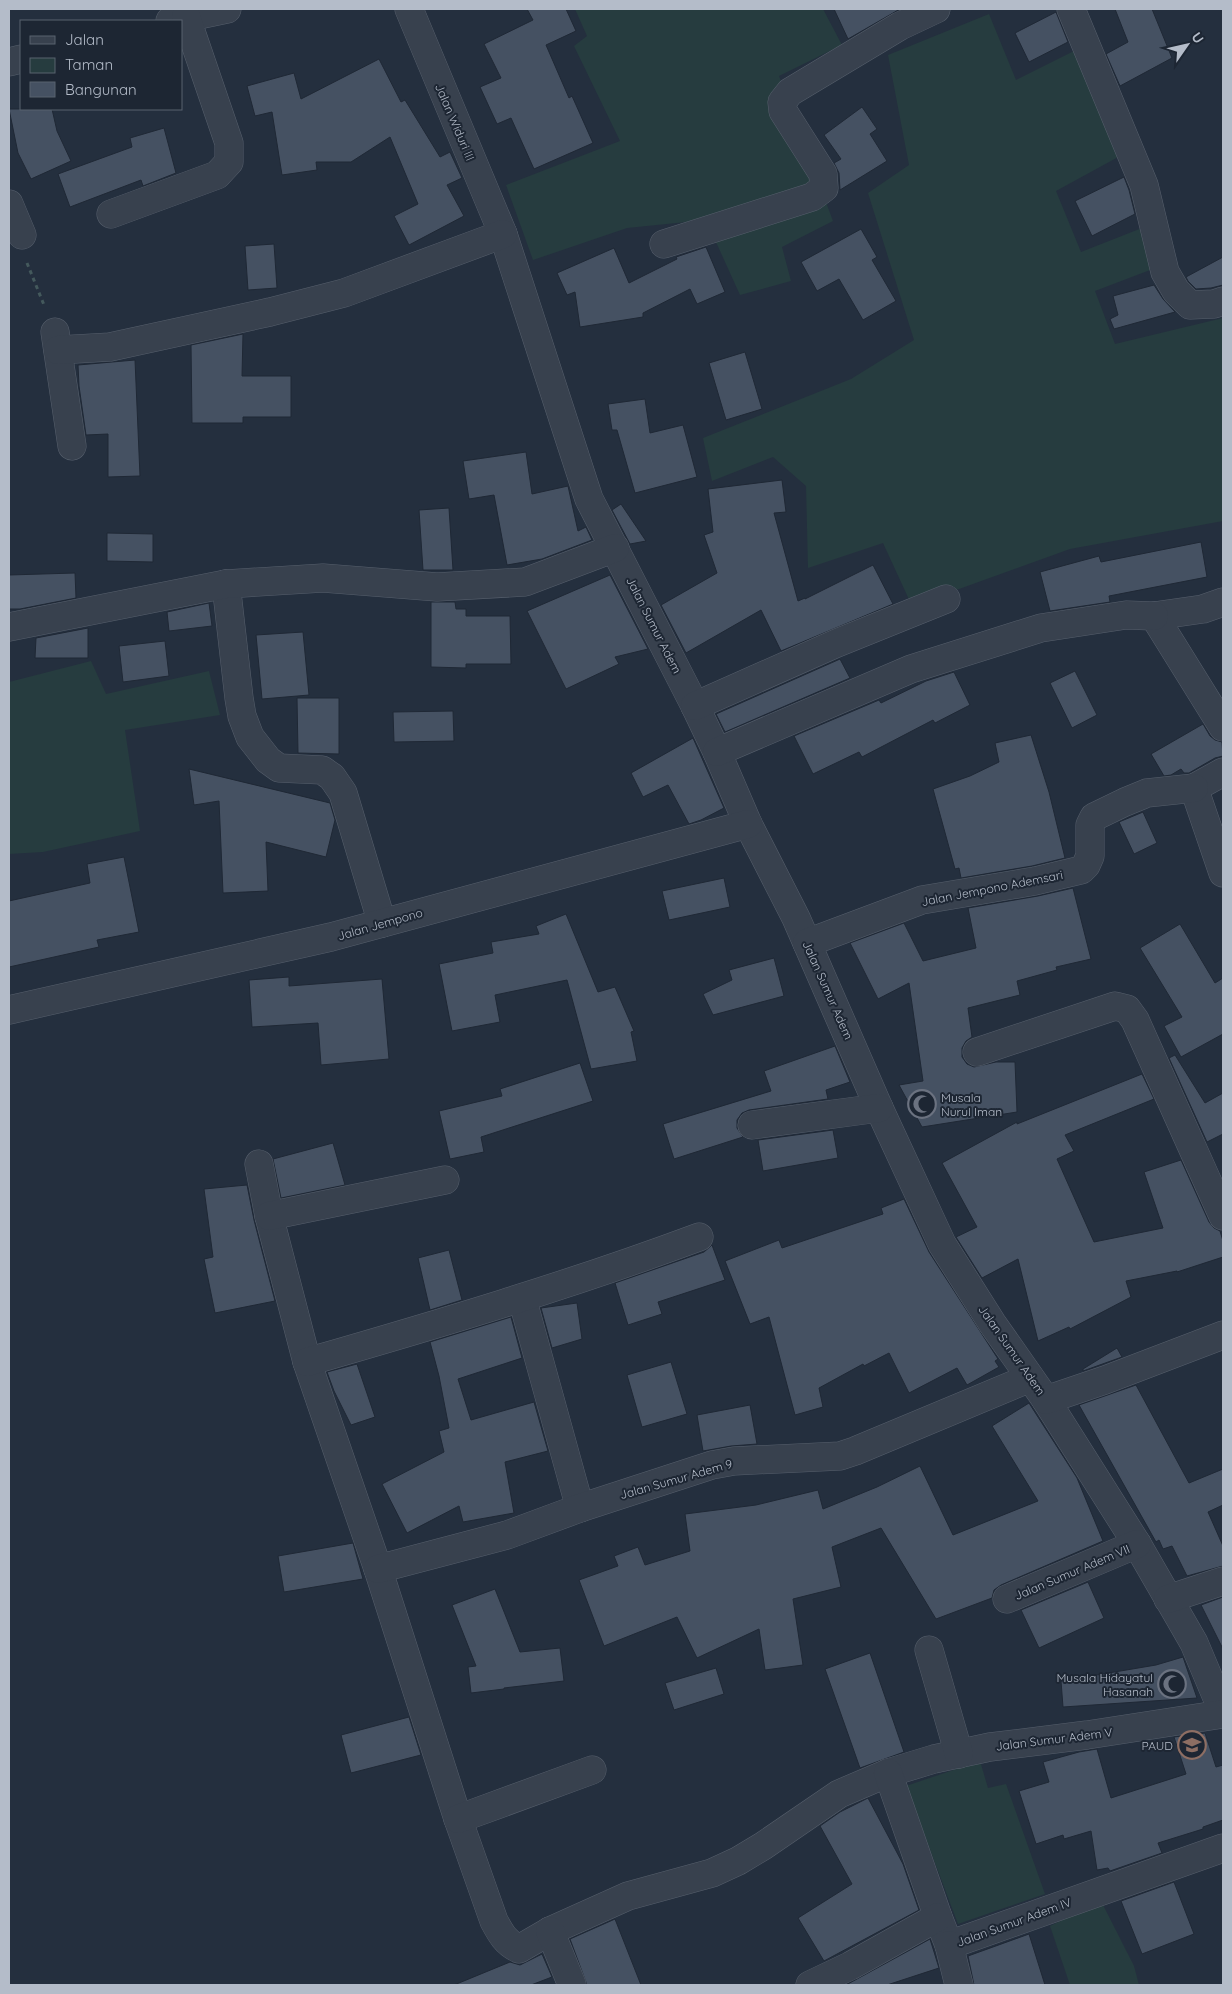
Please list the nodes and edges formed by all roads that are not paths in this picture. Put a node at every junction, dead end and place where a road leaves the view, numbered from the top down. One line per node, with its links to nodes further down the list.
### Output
1 (227, 9): 5 (street)
2 (409, 9): 9 (street, Jalan Widuri III)
3 (936, 9): 11 (street)
4 (1071, 9): 12 (street)
5 (178, 19)
6 (182, 29): 8 (street)
7 (9, 204): 10 (street)
8 (111, 214)
9 (503, 234): 13 (street); 14 (street, Jalan Sumur Adem)
10 (22, 235)
11 (664, 244)
12 (1223, 301)
13 (72, 446)
14 (615, 548): 15 (street); 20 (street, Jalan Sumur Adem)
15 (226, 584): 19 (street); 27 (street)
16 (946, 598): 20 (street)
17 (1223, 602): 18 (street)
18 (1154, 616): 21 (street); 22 (street)
19 (9, 627)
20 (695, 706): 22 (street, Jalan Sumur Adem)
21 (1223, 727)
22 (717, 752): 25 (street, Jalan Sumur Adem)
23 (1223, 772): 24 (street)
24 (1194, 788): 26 (street); 28 (street, Jalan Jempono Ademsari)
25 (748, 824): 27 (street, Jalan Jempono); 28 (street, Jalan Sumur Adem)
26 (1223, 873)
27 (382, 923): 29 (street, Jalan Jempono)
28 (807, 943): 31 (street, Jalan Sumur Adem)
29 (9, 1010)
30 (977, 1052): 36 (street)
31 (879, 1108): 32 (street); 41 (street, Jalan Sumur Adem)
32 (752, 1125)
33 (259, 1164): 35 (street)
34 (445, 1180): 35 (street)
35 (269, 1216): 40 (street)
36 (1223, 1216)
37 (699, 1237): 38 (street)
38 (522, 1298): 40 (street); 43 (street)
39 (1223, 1335): 42 (street)
40 (307, 1362): 45 (street)
41 (1030, 1378): 42 (street, Jalan Sumur Adem); 43 (street, Jalan Sumur Adem 9)
42 (1046, 1400): 44 (street, Jalan Sumur Adem)
43 (580, 1508): 45 (street, Jalan Sumur Adem 9)
44 (1137, 1544): 47 (street, Jalan Sumur Adem); 48 (street, Jalan Sumur Adem VII)
45 (378, 1569): 54 (street)
46 (1223, 1581): 47 (street)
47 (1168, 1598): 50 (street, Jalan Sumur Adem)
48 (1007, 1599)
49 (929, 1650): 51 (street)
50 (1223, 1713): 51 (street, Jalan Sumur Adem V)
51 (959, 1754): 53 (street, Jalan Sumur Adem V)
52 (592, 1770): 54 (street)
53 (888, 1773): 56 (street, Jalan Sumur Adem IV); 57 (street, Jalan Sumur Adem V)
54 (458, 1819): 57 (street, Jalan Sumur Adem V)
55 (1223, 1848): 58 (street, Jalan Sumur Adem IV)
56 (938, 1917): 58 (street, Jalan Sumur Adem IV); 60 (street)
57 (550, 1932): 59 (street)
58 (950, 1945): 61 (street)
59 (572, 1985)
60 (810, 1985)
61 (959, 1985)

